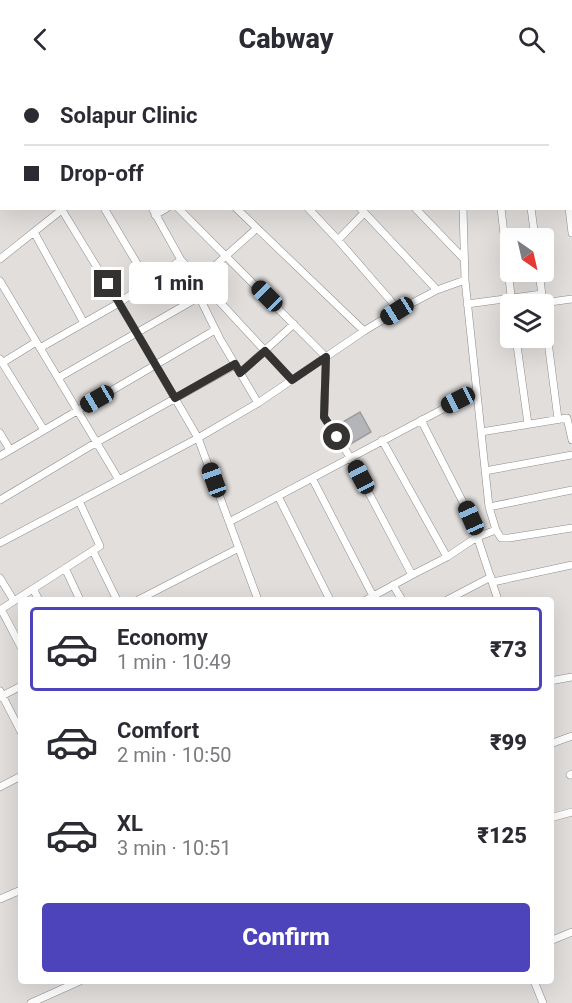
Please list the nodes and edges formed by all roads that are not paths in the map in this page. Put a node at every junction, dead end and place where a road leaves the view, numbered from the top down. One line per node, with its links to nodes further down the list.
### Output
1 (61, 210): 15 (street); 33 (street)
2 (105, 210): 25 (street)
3 (180, 210): 18 (street)
4 (238, 210): 14 (street)
5 (310, 210): 17 (street)
6 (417, 210): 20 (street)
7 (463, 210): 20 (street)
8 (501, 210): 28 (street)
9 (531, 210): 13 (street)
10 (569, 210): 16 (street)
11 (362, 211): 17 (street); 27 (street)
12 (154, 212): 21 (street)
13 (534, 228)
14 (256, 229): 18 (street); 40 (street)
15 (34, 232): 19 (street); 37 (street)
16 (572, 233)
17 (338, 240): 36 (street)
18 (226, 255): 22 (street); 38 (street)
19 (0, 259)
20 (464, 259): 23 (street)
21 (181, 260): 22 (street); 25 (street); 30 (street)
22 (199, 280): 45 (street)
23 (465, 280): 27 (street); 35 (street)
24 (0, 281): 42 (street)
25 (148, 282): 33 (street)
26 (540, 282): 29 (street)
27 (437, 290): 36 (street)
28 (511, 294)
29 (542, 294)
30 (199, 297): 39 (street); 41 (street)
31 (572, 299): 32 (street)
32 (554, 301)
33 (119, 303): 37 (street); 41 (street)
34 (500, 303): 35 (street)
35 (467, 304): 53 (street)
36 (397, 311): 40 (street)
37 (84, 323): 42 (street)
38 (294, 324): 45 (street); 46 (street)
39 (215, 330): 48 (street); 49 (street)
40 (364, 331): 46 (street)
41 (137, 333): 49 (street); 51 (street)
42 (38, 345): 47 (street); 51 (street)
43 (517, 348): 60 (street)
44 (549, 348): 58 (street)
45 (265, 351): 50 (street); 52 (street)
46 (326, 357): 52 (street); 71 (street)
47 (1, 361): 61 (street)
48 (235, 364): 50 (street); 54 (street)
49 (156, 365): 54 (street); 56 (street)
50 (240, 373): 55 (street)
51 (58, 378): 56 (street)
52 (292, 380): 55 (street)
53 (477, 391): 59 (street); 62 (street)
54 (175, 398): 64 (street); 67 (street)
55 (258, 403): 64 (street)
56 (77, 410): 61 (street); 67 (street)
57 (570, 418): 58 (street); 66 (street)
58 (558, 419): 60 (street)
59 (421, 420): 65 (street); 83 (street)
60 (528, 424): 62 (street)
61 (44, 430): 68 (street)
62 (481, 432): 72 (street)
63 (0, 434): 68 (street)
64 (198, 438): 74 (street); 80 (street)
65 (382, 440): 71 (street); 87 (street)
66 (572, 440)
67 (97, 442): 74 (street); 77 (street)
68 (10, 450): 70 (street)
69 (572, 455): 72 (street)
70 (0, 456)
71 (350, 457): 73 (street); 90 (street)
72 (485, 471): 79 (street)
73 (312, 478): 76 (street); 102 (street)
74 (119, 480): 78 (street)
75 (572, 490): 79 (street)
76 (278, 496): 80 (street); 101 (street)
77 (0, 500)
78 (79, 501): 84 (street); 86 (street)
79 (489, 507): 82 (street)
80 (229, 522): 85 (street)
81 (572, 528): 82 (street)
82 (496, 530): 83 (street)
83 (477, 537): 87 (street); 92 (street)
84 (0, 543)
85 (238, 548): 99 (street); 100 (street)
86 (93, 550): 89 (street); 98 (street)
87 (447, 557): 90 (street)
88 (572, 565): 92 (street)
89 (65, 568): 94 (street); 97 (street)
90 (412, 575): 93 (street)
91 (0, 578): 108 (street)
92 (492, 579): 105 (street); 106 (street)
93 (393, 585): 103 (street); 104 (street)
94 (33, 589): 95 (street); 96 (street)
95 (20, 597)
96 (37, 597)
97 (79, 597)
98 (116, 597)
99 (144, 597)
100 (257, 597)
101 (328, 597)
102 (370, 597)
103 (372, 597)
104 (400, 597)
105 (454, 597)
106 (497, 597)
107 (18, 598): 108 (street)
108 (14, 601): 109 (street)
109 (1, 609): 110 (street)
110 (18, 641)
111 (572, 677): 112 (street)
112 (554, 680)
113 (18, 687): 114 (street)
114 (1, 694): 115 (street)
115 (18, 726)
116 (572, 736): 117 (street)
117 (554, 743)
118 (18, 778): 119 (street)
119 (0, 787)
120 (572, 812): 121 (street)
121 (554, 817)
122 (0, 889): 124 (street)
123 (18, 891): 124 (street)
124 (2, 898)
125 (572, 932): 126 (street)
126 (554, 939)
127 (73, 984): 129 (street)
128 (535, 984): 130 (street)
129 (31, 1003)
130 (543, 1003)

